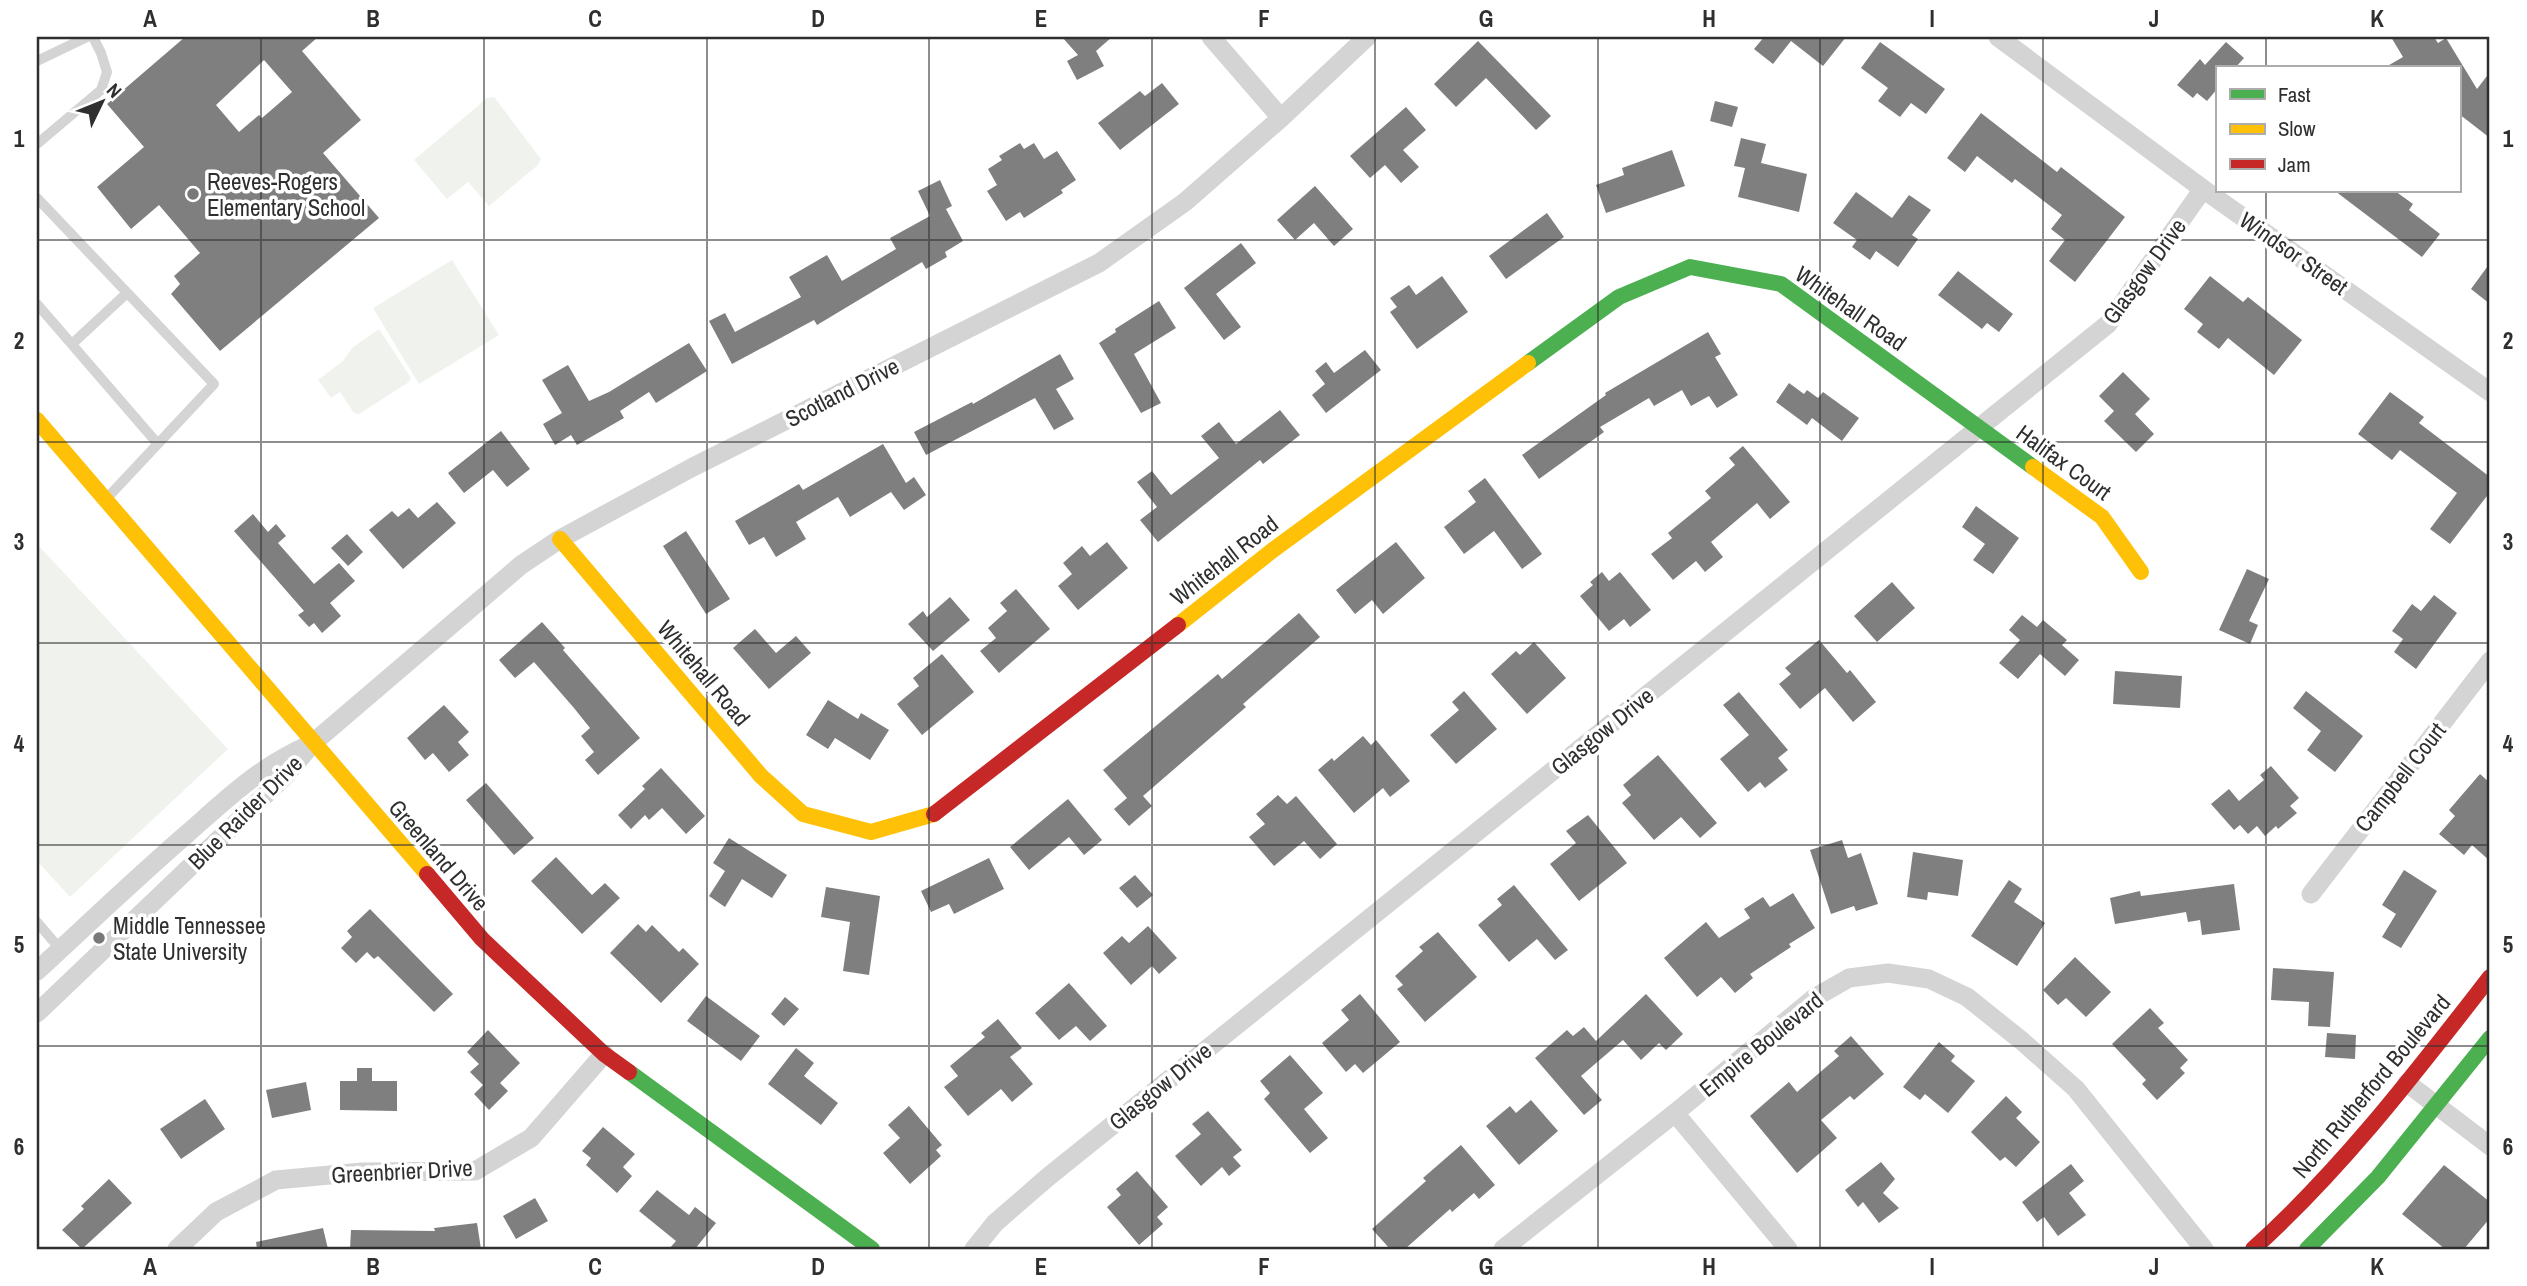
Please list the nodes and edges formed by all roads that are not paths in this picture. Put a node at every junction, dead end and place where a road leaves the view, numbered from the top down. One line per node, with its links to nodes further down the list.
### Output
1 (87, 37): 6 (lane)
2 (93, 37): 8 (lane)
3 (1211, 37): 7 (street)
4 (1367, 37): 7 (street, Scotland Drive)
5 (1998, 37): 9 (street, Windsor Street)
6 (37, 61)
7 (1281, 118): 19 (street, Scotland Drive)
8 (37, 144)
9 (2203, 189): 14 (street, Windsor Street); 16 (street, Glasgow Drive)
10 (37, 198): 11 (lane)
11 (127, 293): 13 (lane); 17 (lane)
12 (37, 304): 13 (lane)
13 (72, 344): 17 (lane)
14 (2490, 392)
15 (37, 420): 18 (street, Greenland Drive)
16 (1979, 429): 19 (street, Whitehall Road); 20 (street, Halifax Court); 37 (street, Glasgow Drive)
17 (157, 443): 18 (lane)
18 (105, 500): 22 (street, Greenland Drive)
19 (560, 539): 22 (street, Scotland Drive)
20 (2141, 572)
21 (2490, 661): 23 (street, Campbell Court)
22 (313, 743): 25 (street, Blue Raider Drive); 28 (street, Blue Raider Drive); 30 (street, Greenland Drive)
23 (2311, 894)
24 (37, 922): 25 (lane)
25 (60, 949): 26 (street, Blue Raider Drive)
26 (39, 968)
27 (2490, 977): 31 (street, North Rutherford Boulevard)
28 (37, 1013)
29 (2490, 1038): 32 (street)
30 (604, 1054): 35 (street, Greenbrier Drive); 36 (street, Greenland Drive)
31 (2407, 1083): 32 (street); 41 (street, North Rutherford Boulevard)
32 (2438, 1105): 34 (street); 42 (street)
33 (1675, 1113): 38 (street, Empire Boulevard); 39 (street); 40 (street, Empire Boulevard)
34 (2490, 1146)
35 (177, 1249)
36 (872, 1249)
37 (974, 1249)
38 (1503, 1249)
39 (1788, 1249)
40 (2204, 1249)
41 (2253, 1249)
42 (2307, 1249)

